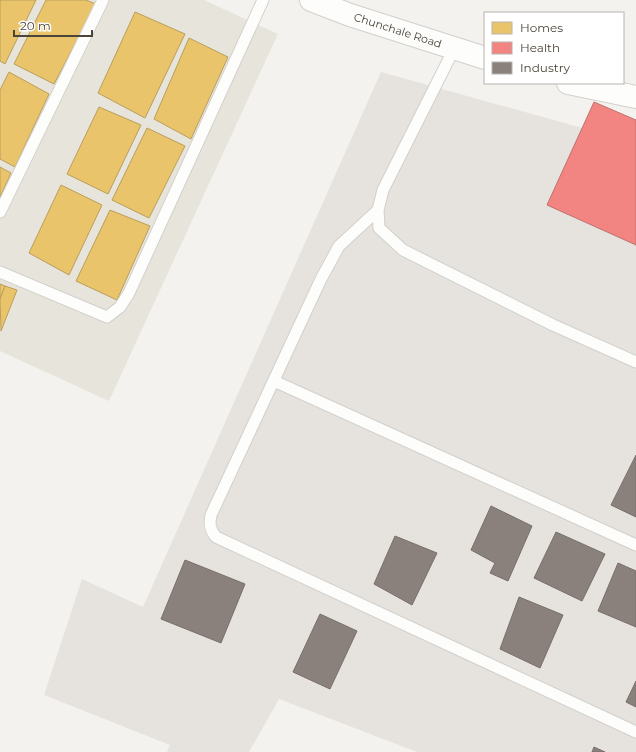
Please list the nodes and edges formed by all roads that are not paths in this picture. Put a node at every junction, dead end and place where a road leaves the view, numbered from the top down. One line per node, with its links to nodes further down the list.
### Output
1 (103, 0): 9 (lane)
2 (263, 0): 10 (lane)
3 (311, 0): 4 (street, Chunchale Road)
4 (454, 49): 5 (street, Chunchale Road); 8 (lane)
5 (484, 58)
6 (573, 84): 7 (street)
7 (636, 97)
8 (378, 210): 11 (lane); 12 (lane)
9 (0, 212)
10 (0, 272)
11 (636, 362)
12 (274, 381): 13 (lane); 14 (lane)
13 (636, 544)
14 (636, 732)

